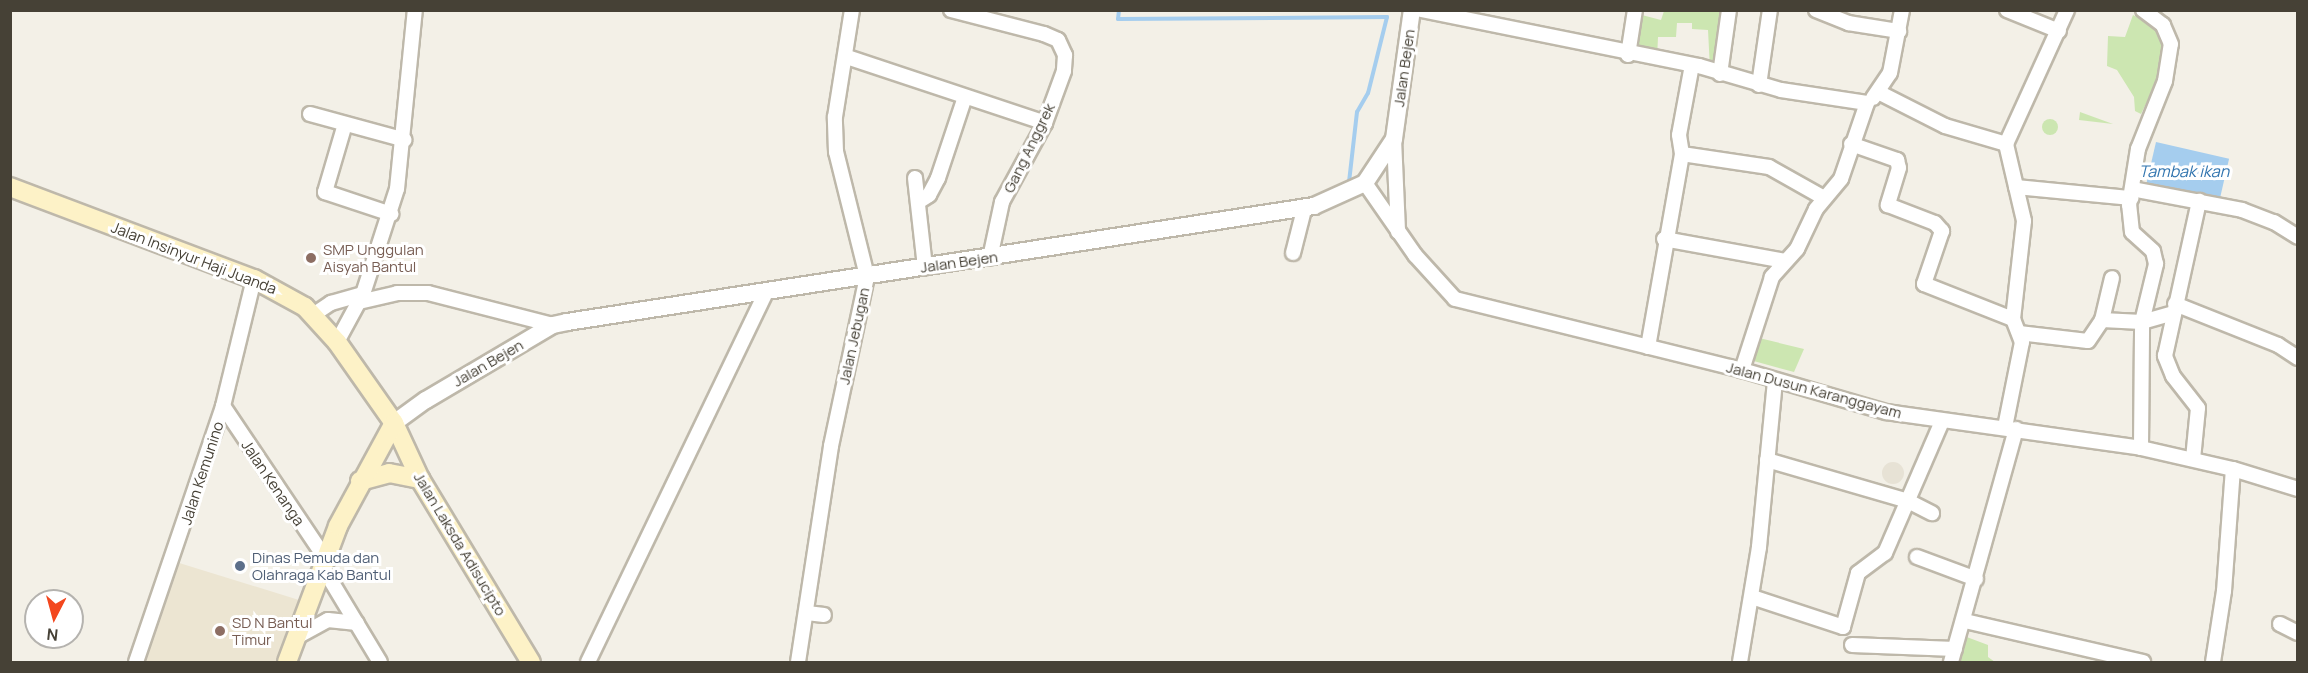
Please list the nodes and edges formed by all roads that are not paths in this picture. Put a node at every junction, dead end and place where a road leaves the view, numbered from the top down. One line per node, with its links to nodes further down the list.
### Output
1 (415, 10): 28 (street)
2 (852, 10): 17 (street, Jalan Jebugan)
3 (951, 10): 25 (street, Gang Anggrek)
4 (1412, 10): 27 (street, Jalan Bejen)
5 (1421, 10): 16 (street)
6 (1635, 10): 16 (street)
7 (1729, 10): 19 (street)
8 (1770, 10): 20 (street)
9 (1816, 10): 14 (street)
10 (1902, 10): 14 (street)
11 (2007, 10): 15 (street)
12 (2067, 10): 15 (street)
13 (2142, 10): 36 (street)
14 (1899, 31): 21 (street)
15 (2059, 31): 30 (street)
16 (1628, 55): 18 (street)
17 (847, 57): 22 (street); 49 (street, Jalan Jebugan)
18 (1692, 65): 19 (street); 31 (street)
19 (1720, 74): 20 (street)
20 (1760, 85): 23 (street)
21 (1880, 93): 23 (street); 30 (street)
22 (964, 97): 25 (street); 39 (street)
23 (1867, 103): 29 (street)
24 (310, 114): 26 (street)
25 (1045, 123): 46 (street, Gang Anggrek)
26 (345, 124): 28 (street); 41 (street)
27 (1394, 139): 33 (street, Jalan Bejen); 42 (street)
28 (405, 140): 41 (street)
29 (1851, 144): 37 (street); 56 (street)
30 (2006, 144): 35 (street)
31 (1682, 154): 37 (street); 44 (street)
32 (915, 178): 39 (street)
33 (1365, 183): 40 (street, Jalan Bejen); 42 (street, Jalan Dusun Karanggayam)
34 (10, 187): 51 (main road, Jalan Insinyur Haji Juanda)
35 (2016, 187): 36 (street); 56 (street)
36 (2131, 193): 38 (street); 58 (street)
37 (1824, 198): 47 (street)
38 (2199, 201): 43 (street); 54 (street)
39 (918, 202): 48 (street)
40 (1304, 210): 45 (street); 46 (street, Jalan Bejen)
41 (391, 214): 53 (street)
42 (1398, 232): 62 (street, Jalan Dusun Karanggayam)
43 (2298, 237)
44 (1664, 239): 47 (street); 62 (street)
45 (1293, 253)
46 (990, 258): 48 (street, Jalan Bejen)
47 (1785, 261): 64 (street)
48 (926, 267): 49 (street, Jalan Bejen)
49 (867, 276): 52 (street, Jalan Bejen); 83 (street, Jalan Jebugan)
50 (2112, 278): 57 (street)
51 (254, 279): 55 (main road, Jalan Insinyur Haji Juanda); 66 (street, Jalan Kemunino)
52 (766, 292): 59 (street, Jalan Bejen); 96 (street)
53 (361, 298): 55 (street); 59 (street); 61 (street)
54 (2171, 311): 58 (street); 63 (street); 71 (street)
55 (313, 315): 61 (main road, Jalan Insinyur Haji Juanda)
56 (2013, 319): 60 (street)
57 (2102, 320): 58 (street); 60 (street)
58 (2143, 322): 70 (street)
59 (554, 325): 68 (street, Jalan Bejen)
60 (2019, 333): 69 (street)
61 (337, 342): 68 (main road, Jalan Insinyur Haji Juanda)
62 (1648, 347): 64 (street, Jalan Dusun Karanggayam)
63 (2298, 358)
64 (1742, 369): 65 (street, Jalan Dusun Karanggayam)
65 (1775, 381): 67 (street, Jalan Dusun Karanggayam); 72 (street)
66 (223, 406): 80 (street, Jalan Kenanga); 92 (street, Jalan Kemunino)
67 (1942, 421): 69 (street, Jalan Dusun Karanggayam); 77 (street)
68 (394, 423): 74 (main road, Jalan Laksda Adisucipto); 75 (main road)
69 (2010, 428): 70 (street, Jalan Dusun Karanggayam); 81 (street)
70 (2141, 448): 71 (street, Jalan Dusun Karanggayam)
71 (2193, 459): 73 (street, Jalan Dusun Karanggayam)
72 (1767, 460): 77 (street); 82 (street)
73 (2233, 468): 76 (street, Jalan Dusun Karanggayam); 100 (street)
74 (420, 479): 75 (main road); 95 (main road, Jalan Laksda Adisucipto)
75 (360, 481): 80 (main road)
76 (2298, 489)
77 (1908, 501): 78 (street); 82 (street)
78 (1932, 513)
79 (1917, 557): 81 (street)
80 (324, 562): 86 (street, Jalan Kenanga); 89 (main road)
81 (1976, 579): 85 (street)
82 (1752, 597): 98 (street)
83 (807, 613): 84 (street); 97 (street, Jalan Jebugan)
84 (824, 615)
85 (1965, 621): 91 (street); 99 (street)
86 (357, 623): 89 (street); 94 (street, Jalan Kenanga)
87 (2280, 624): 88 (street)
88 (2298, 633)
89 (295, 638): 93 (main road)
90 (1852, 645): 91 (street)
91 (1953, 656)
92 (136, 663)
93 (287, 663)
94 (380, 663)
95 (531, 663)
96 (588, 663)
97 (798, 663)
98 (1740, 663)
99 (2143, 663)
100 (2213, 663)

